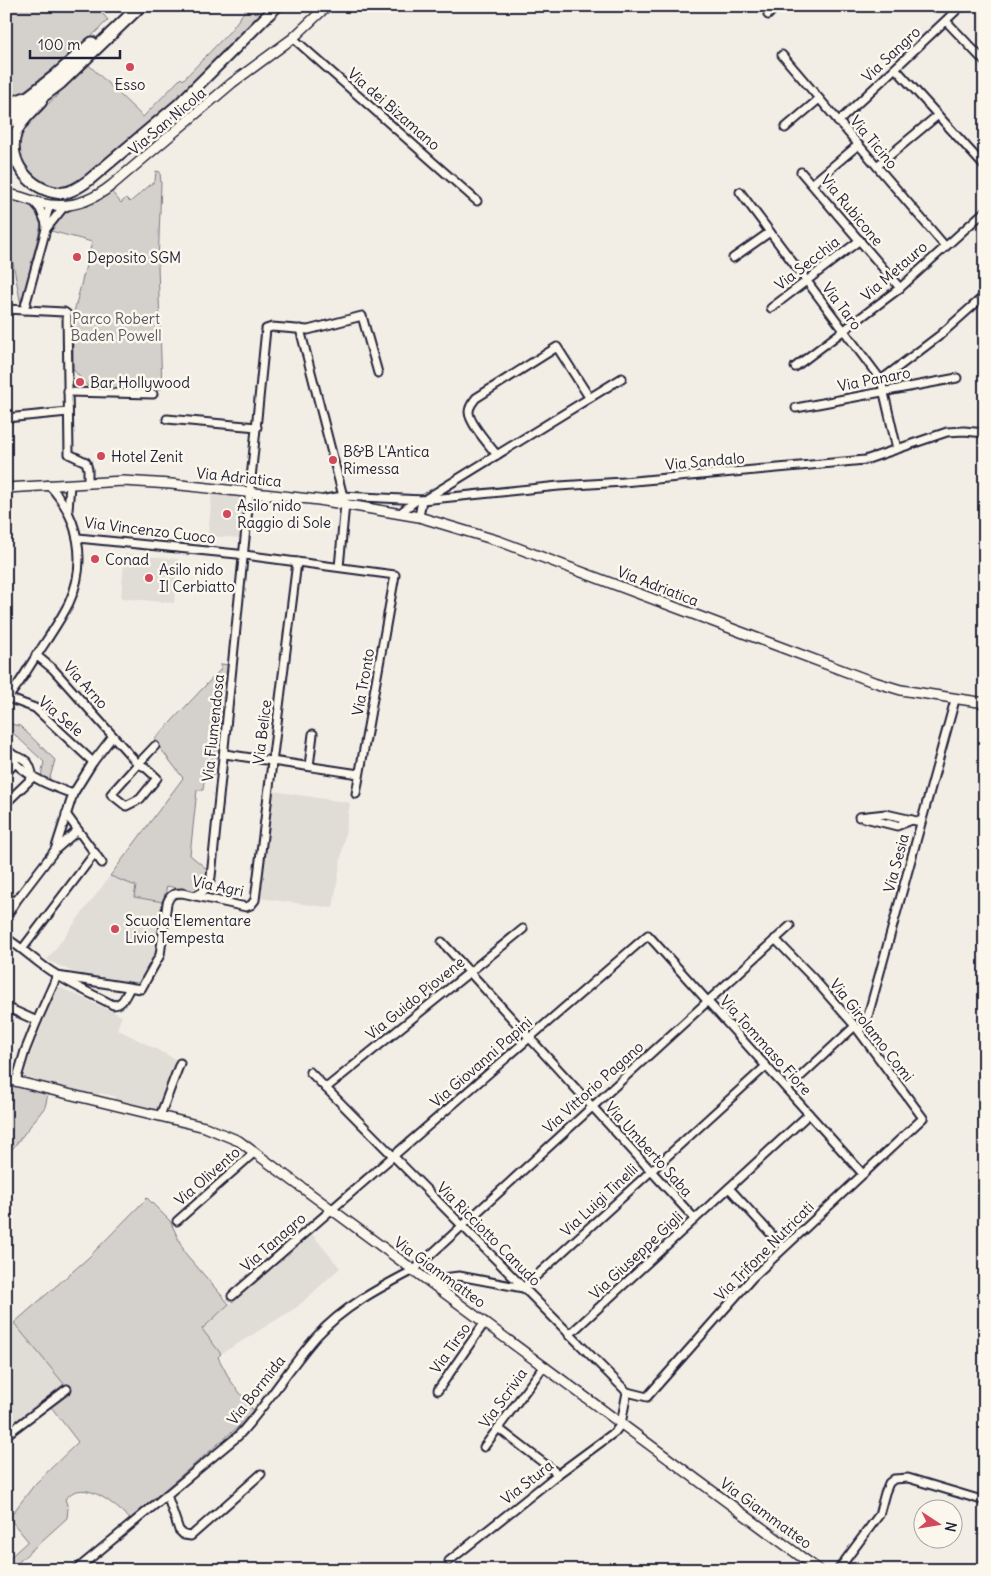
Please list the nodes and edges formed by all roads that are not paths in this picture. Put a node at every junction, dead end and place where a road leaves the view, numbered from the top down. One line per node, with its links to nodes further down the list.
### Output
1 (129, 6): 14 (highway)
2 (140, 6): 13 (highway)
3 (278, 6): 13 (main road)
4 (327, 6): 9 (street, Via San Nicola)
5 (776, 6): 7 (street)
6 (961, 6): 8 (street, Via Sangro)
7 (768, 15)
8 (946, 21): 11 (street); 12 (street, Via Sangro)
9 (293, 38): 30 (street, Via dei Bizamano); 32 (street, Via San Nicola)
10 (782, 55): 15 (street, Via Ticino)
11 (985, 62)
12 (896, 69): 18 (street); 19 (street, Via Sangro)
13 (50, 91): 20 (highway)
14 (32, 95): 16 (main road); 17 (highway)
15 (819, 99): 19 (street, Via Ticino); 21 (street)
16 (6, 105)
17 (6, 114)
18 (938, 115): 23 (street); 24 (street)
19 (838, 122): 22 (street, Via Ticino)
20 (6, 124)
21 (785, 128)
22 (858, 145): 23 (street, Via Ticino); 26 (street)
23 (877, 166): 39 (street, Via Ticino)
24 (985, 167)
25 (802, 172): 26 (street, Via Rubicone)
26 (812, 184): 38 (street, Via Rubicone)
27 (740, 192): 37 (street, Via Taro)
28 (6, 194): 29 (street, Via San Nicola)
29 (32, 201): 31 (street, Via San Nicola); 35 (street)
30 (478, 201)
31 (51, 205): 32 (street, Via San Nicola); 34 (street); 35 (street)
32 (69, 205): 34 (street)
33 (985, 211): 39 (street, Via Metauro)
34 (53, 219): 36 (street)
35 (45, 221): 36 (street)
36 (46, 229): 46 (street)
37 (770, 232): 40 (street); 41 (street, Via Taro)
38 (860, 240): 41 (street, Via Secchia); 42 (street, Via Rubicone)
39 (945, 246): 42 (street, Via Metauro)
40 (733, 258)
41 (806, 282): 44 (street, Via Secchia); 48 (street, Via Taro)
42 (900, 288): 48 (street, Via Metauro)
43 (985, 295): 53 (street)
44 (772, 308)
45 (6, 309): 46 (street)
46 (24, 310): 55 (street)
47 (300, 330): 50 (street); 62 (street, Via Flumendosa); 71 (street)
48 (843, 331): 49 (street, Via Metauro); 53 (street, Via Taro)
49 (795, 366)
50 (378, 372)
51 (622, 378): 57 (street)
52 (957, 378): 54 (street, Via Panaro)
53 (881, 380): 54 (street, Via Taro)
54 (885, 390): 58 (street, Via Panaro); 64 (street, Via Taro)
55 (68, 392): 56 (street); 59 (street)
56 (153, 394)
57 (589, 398): 65 (street); 65 (street)
58 (796, 408)
59 (68, 412): 60 (street); 66 (street)
60 (6, 418)
61 (167, 420): 62 (street)
62 (256, 427): 70 (street, Via Flumendosa)
63 (985, 433): 64 (street, Via Sandalo)
64 (897, 449): 72 (street, Via Sandalo)
65 (497, 455): 72 (street)
66 (88, 483): 67 (street, Via Adriatica); 70 (street, Via Adriatica)
67 (70, 484): 68 (street, Via Adriatica); 73 (street, Via Vincenzo Cuoco)
68 (49, 485): 69 (street, Via Adriatica); 73 (street, Via Vincenzo Cuoco)
69 (6, 488)
70 (250, 493): 71 (street, Via Adriatica); 77 (street, Via Flumendosa)
71 (344, 500): 72 (street, Via Adriatica); 74 (street, Via Adriatica); 79 (street)
72 (419, 500): 74 (street); 75 (street)
73 (68, 510): 76 (street, Via Vincenzo Cuoco)
74 (400, 513): 75 (street, Via Adriatica)
75 (420, 517): 83 (street, Via Adriatica)
76 (78, 538): 77 (street, Via Vincenzo Cuoco); 81 (street)
77 (244, 555): 78 (street, Via Vincenzo Cuoco); 89 (street, Via Flumendosa)
78 (297, 562): 79 (street, Via Vincenzo Cuoco); 91 (street, Via Belice)
79 (339, 568): 80 (street, Via Vincenzo Cuoco)
80 (395, 575): 96 (street, Via Tronto)
81 (36, 655): 82 (street); 86 (street, Via Arno)
82 (7, 699): 92 (street, Via Sele)
83 (955, 700): 84 (street, Via Adriatica); 103 (street, Via Sesia)
84 (985, 704)
85 (313, 734): 94 (street)
86 (113, 736): 92 (street); 93 (street, Via Arno)
87 (155, 746): 93 (street)
88 (6, 749): 90 (street)
89 (224, 754): 91 (street); 108 (street, Via Flumendosa)
90 (15, 759): 95 (street); 97 (street)
91 (272, 761): 94 (street); 111 (street, Via Belice)
92 (92, 762): 98 (street)
93 (138, 764): 93 (street, Via Arno)
94 (309, 766): 96 (street)
95 (6, 773)
96 (359, 774): 99 (street, Via Tronto)
97 (34, 777): 98 (street); 100 (street)
98 (73, 794): 101 (street)
99 (356, 794)
100 (6, 803)
101 (66, 814): 104 (street); 105 (street)
102 (913, 820): 102 (street); 103 (street)
103 (921, 822): 126 (street, Via Sesia)
104 (78, 830): 105 (street); 106 (street)
105 (55, 850): 110 (street)
106 (95, 853): 107 (street); 119 (street)
107 (102, 863)
108 (195, 896): 111 (street, Via Agri); 122 (street, Via Agri)
109 (6, 898): 110 (street)
110 (16, 901): 112 (street)
111 (251, 905)
112 (6, 917)
113 (790, 926): 117 (street, Via Vittorio Pagano)
114 (524, 929): 120 (street, Via Guido Piovene)
115 (648, 935): 123 (street, Via Tommaso Fiore); 127 (street, Via Giovanni Papini)
116 (6, 938): 119 (street, Via Agri)
117 (775, 939): 123 (street, Via Vittorio Pagano); 126 (street, Via Girolamo Comi)
118 (442, 942): 120 (street, Via Umberto Saba)
119 (23, 948): 121 (street, Via Agri)
120 (470, 971): 127 (street, Via Umberto Saba); 133 (street, Via Guido Piovene)
121 (57, 976): 122 (street); 122 (street, Via Agri); 125 (street)
122 (130, 988)
123 (708, 1001): 129 (street, Via Tommaso Fiore); 135 (street, Via Vittorio Pagano)
124 (6, 1007): 125 (street)
125 (37, 1021): 132 (street)
126 (857, 1028): 134 (street); 138 (street, Via Girolamo Comi)
127 (530, 1038): 135 (street, Via Umberto Saba); 140 (street, Via Giovanni Papini)
128 (180, 1063): 137 (street)
129 (766, 1066): 134 (street, Via Tommaso Fiore); 141 (street, Via Luigi Tinelli)
130 (310, 1072): 133 (street, Via Ricciotto Canudo)
131 (6, 1079): 132 (street, Via Giammatteo)
132 (16, 1081): 137 (street, Via Giammatteo)
133 (326, 1088): 140 (street, Via Ricciotto Canudo)
134 (787, 1089): 136 (street, Via Tommaso Fiore)
135 (592, 1107): 141 (street, Via Umberto Saba); 147 (street, Via Vittorio Pagano)
136 (810, 1114): 142 (street, Via Tommaso Fiore); 143 (street, Via Giuseppe Gigli)
137 (160, 1116): 139 (street, Via Giammatteo)
138 (923, 1118): 142 (street, Via Trifone Nutricati)
139 (255, 1152): 144 (street, Via Giammatteo); 146 (street, Via Olivento)
140 (393, 1156): 144 (street, Via Giovanni Papini); 147 (street, Via Ricciotto Canudo)
141 (651, 1171): 145 (street, Via Umberto Saba); 151 (street, Via Luigi Tinelli)
142 (863, 1174): 148 (street, Via Trifone Nutricati)
143 (729, 1188): 145 (street, Via Giuseppe Gigli); 148 (street)
144 (331, 1210): 149 (street, Via Giammatteo); 152 (street, Via Tanagro)
145 (695, 1219): 154 (street, Via Giuseppe Gigli)
146 (177, 1221)
147 (462, 1226): 149 (street, Via Vittorio Pagano); 151 (street, Via Ricciotto Canudo)
148 (783, 1247): 158 (street, Via Trifone Nutricati)
149 (414, 1270): 150 (street, Via Giammatteo); 165 (street, Via Bormida)
150 (427, 1280): 151 (street); 153 (street, Via Giammatteo)
151 (523, 1288): 154 (street, Via Ricciotto Canudo)
152 (232, 1296)
153 (484, 1322): 155 (street, Via Giammatteo); 157 (street, Via Tirso)
154 (569, 1335): 158 (street, Via Ricciotto Canudo)
155 (544, 1366): 159 (street, Via Giammatteo); 160 (street, Via Scrivia)
156 (67, 1389): 161 (street)
157 (438, 1390)
158 (627, 1392): 159 (street)
159 (621, 1424): 164 (street, Via Stura); 171 (street, Via Giammatteo)
160 (498, 1428): 162 (street, Via Scrivia); 164 (street)
161 (6, 1435)
162 (484, 1447)
163 (261, 1474): 165 (street)
164 (558, 1474): 167 (street, Via Stura)
165 (167, 1495): 170 (street, Via Bormida)
166 (985, 1501): 172 (street)
167 (449, 1561)
168 (6, 1567): 169 (street)
169 (9, 1570)
170 (76, 1570)
171 (819, 1570)
172 (838, 1570)

